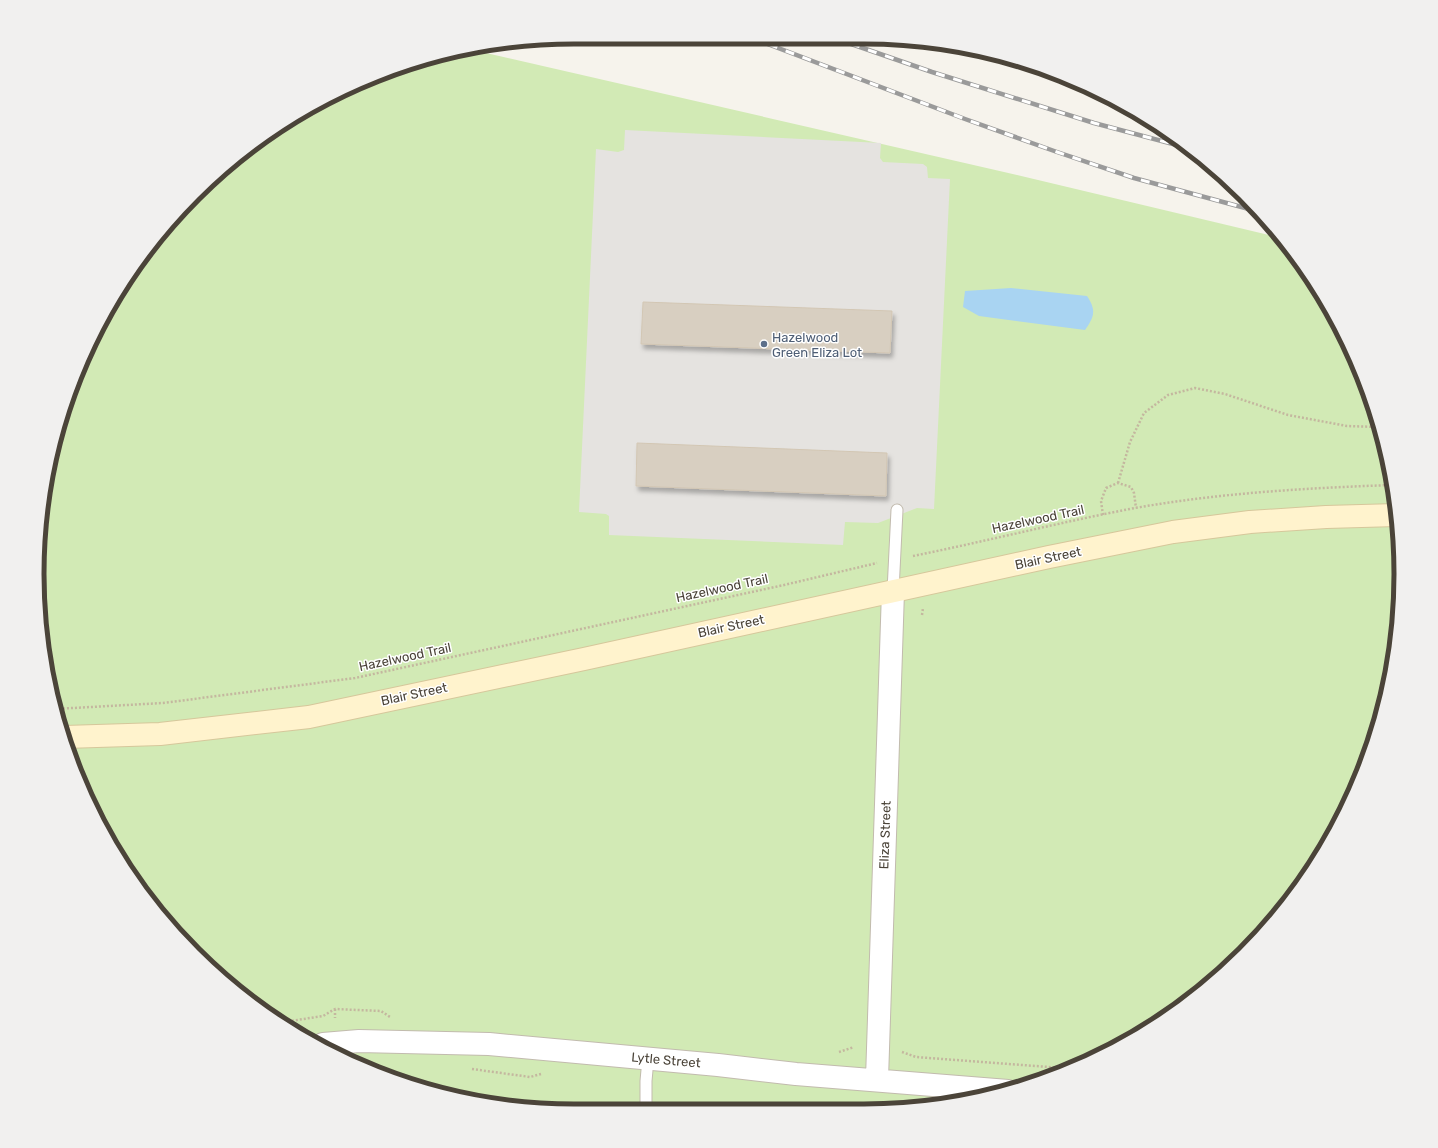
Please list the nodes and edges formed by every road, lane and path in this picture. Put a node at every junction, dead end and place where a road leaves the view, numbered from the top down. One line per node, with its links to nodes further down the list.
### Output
1 (1373, 427): 2 (path)
2 (1118, 483): 4 (path); 6 (path)
3 (1386, 485): 4 (path, Hazelwood Trail)
4 (1136, 508): 6 (path, Hazelwood Trail)
5 (897, 510): 8 (lane)
6 (1103, 515): 8 (path, Hazelwood Trail)
7 (1390, 515): 9 (street, Blair Street)
8 (895, 560): 9 (lane); 10 (path, Hazelwood Trail)
9 (892, 591): 11 (street, Blair Street); 18 (street, Eliza Street)
10 (61, 709)
11 (70, 737)
12 (381, 1011): 13 (path)
13 (290, 1021)
14 (329, 1043): 16 (street, Lytle Street)
15 (903, 1052): 17 (path)
16 (648, 1059): 18 (street, Lytle Street); 20 (lane)
17 (1057, 1068)
18 (877, 1079): 19 (street, Lytle Street)
19 (988, 1089)
20 (646, 1104)

